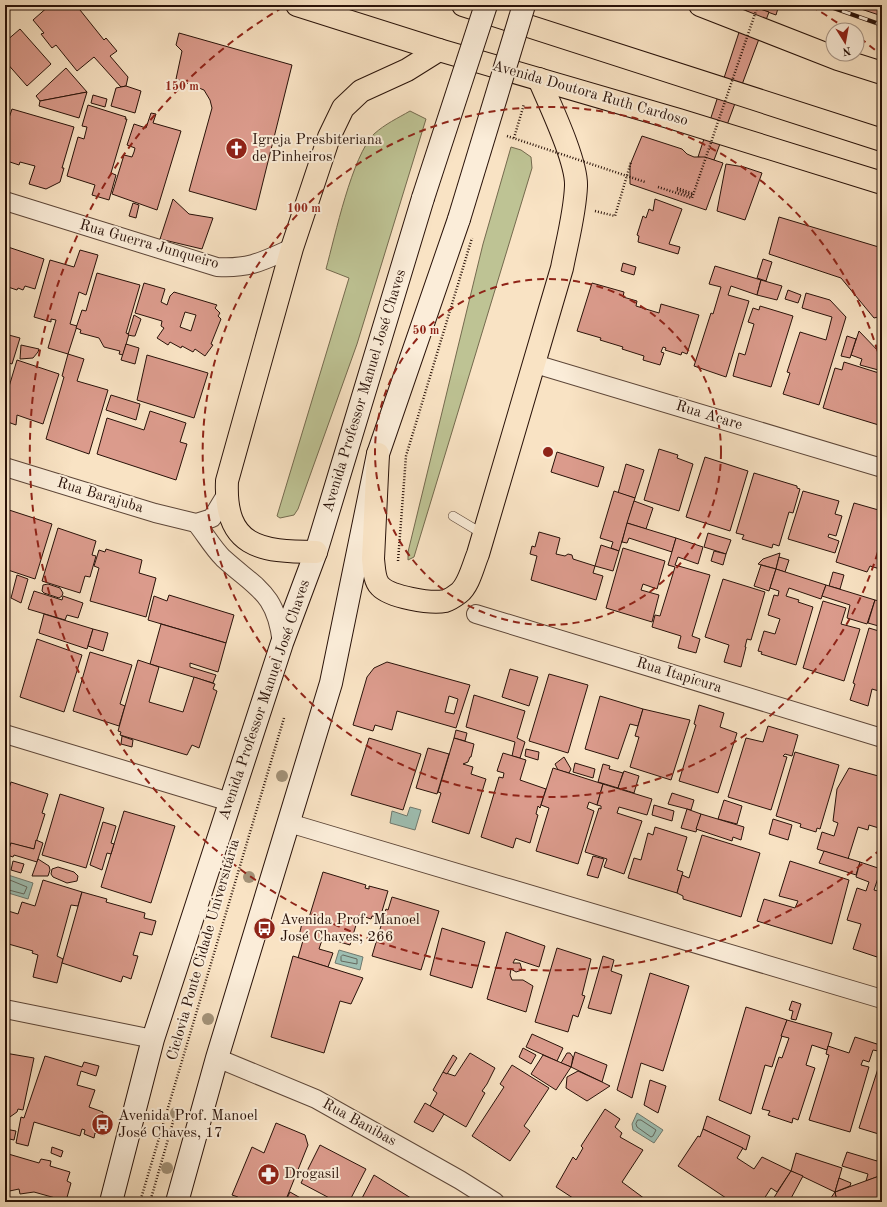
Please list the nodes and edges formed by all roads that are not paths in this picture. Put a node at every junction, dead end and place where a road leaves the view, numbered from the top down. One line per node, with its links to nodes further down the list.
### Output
1 (297, 5): 6 (highway, Avenida Doutora Ruth Cardoso)
2 (463, 5): 9 (highway)
3 (486, 5): 21 (main road, Avenida Professor Manuel José Chaves, bridge)
4 (524, 5): 14 (main road, Avenida Professor Manuel José Chaves, bridge)
5 (700, 5): 7 (highway)
6 (439, 50): 8 (highway, Avenida Doutora Ruth Cardoso); 12 (highway)
7 (882, 73)
8 (536, 78): 10 (highway, Avenida Doutora Ruth Cardoso); 13 (highway)
9 (882, 140)
10 (882, 183)
11 (5, 201): 12 (street, Rua Guerra Junqueiro)
12 (292, 248): 17 (highway)
13 (535, 364): 16 (street, Rua Acare); 20 (highway)
14 (378, 454): 20 (highway); 27 (main road, Avenida Professor Manuel José Chaves)
15 (5, 467): 19 (street, Rua Barajuba)
16 (882, 468)
17 (226, 495): 19 (street); 21 (highway)
18 (453, 516): 20 (lane)
19 (196, 523): 23 (street)
20 (483, 534)
21 (316, 552): 23 (main road, Avenida Professor Manuel José Chaves)
22 (476, 614): 25 (street, Rua Itapicura)
23 (282, 643): 26 (main road, Avenida Professor Manuel José Chaves)
24 (5, 734): 26 (street)
25 (882, 738)
26 (230, 802): 30 (main road, Avenida Professor Manuel José Chaves)
27 (289, 823): 28 (street); 31 (main road, Avenida Professor Manuel José Chaves)
28 (882, 999)
29 (5, 1009): 30 (street)
30 (153, 1039): 32 (main road, Avenida Professor Manuel José Chaves)
31 (217, 1058): 33 (main road, Avenida Professor Manuel José Chaves); 34 (street, Rua Banibas)
32 (111, 1202)
33 (177, 1202)
34 (495, 1202)

